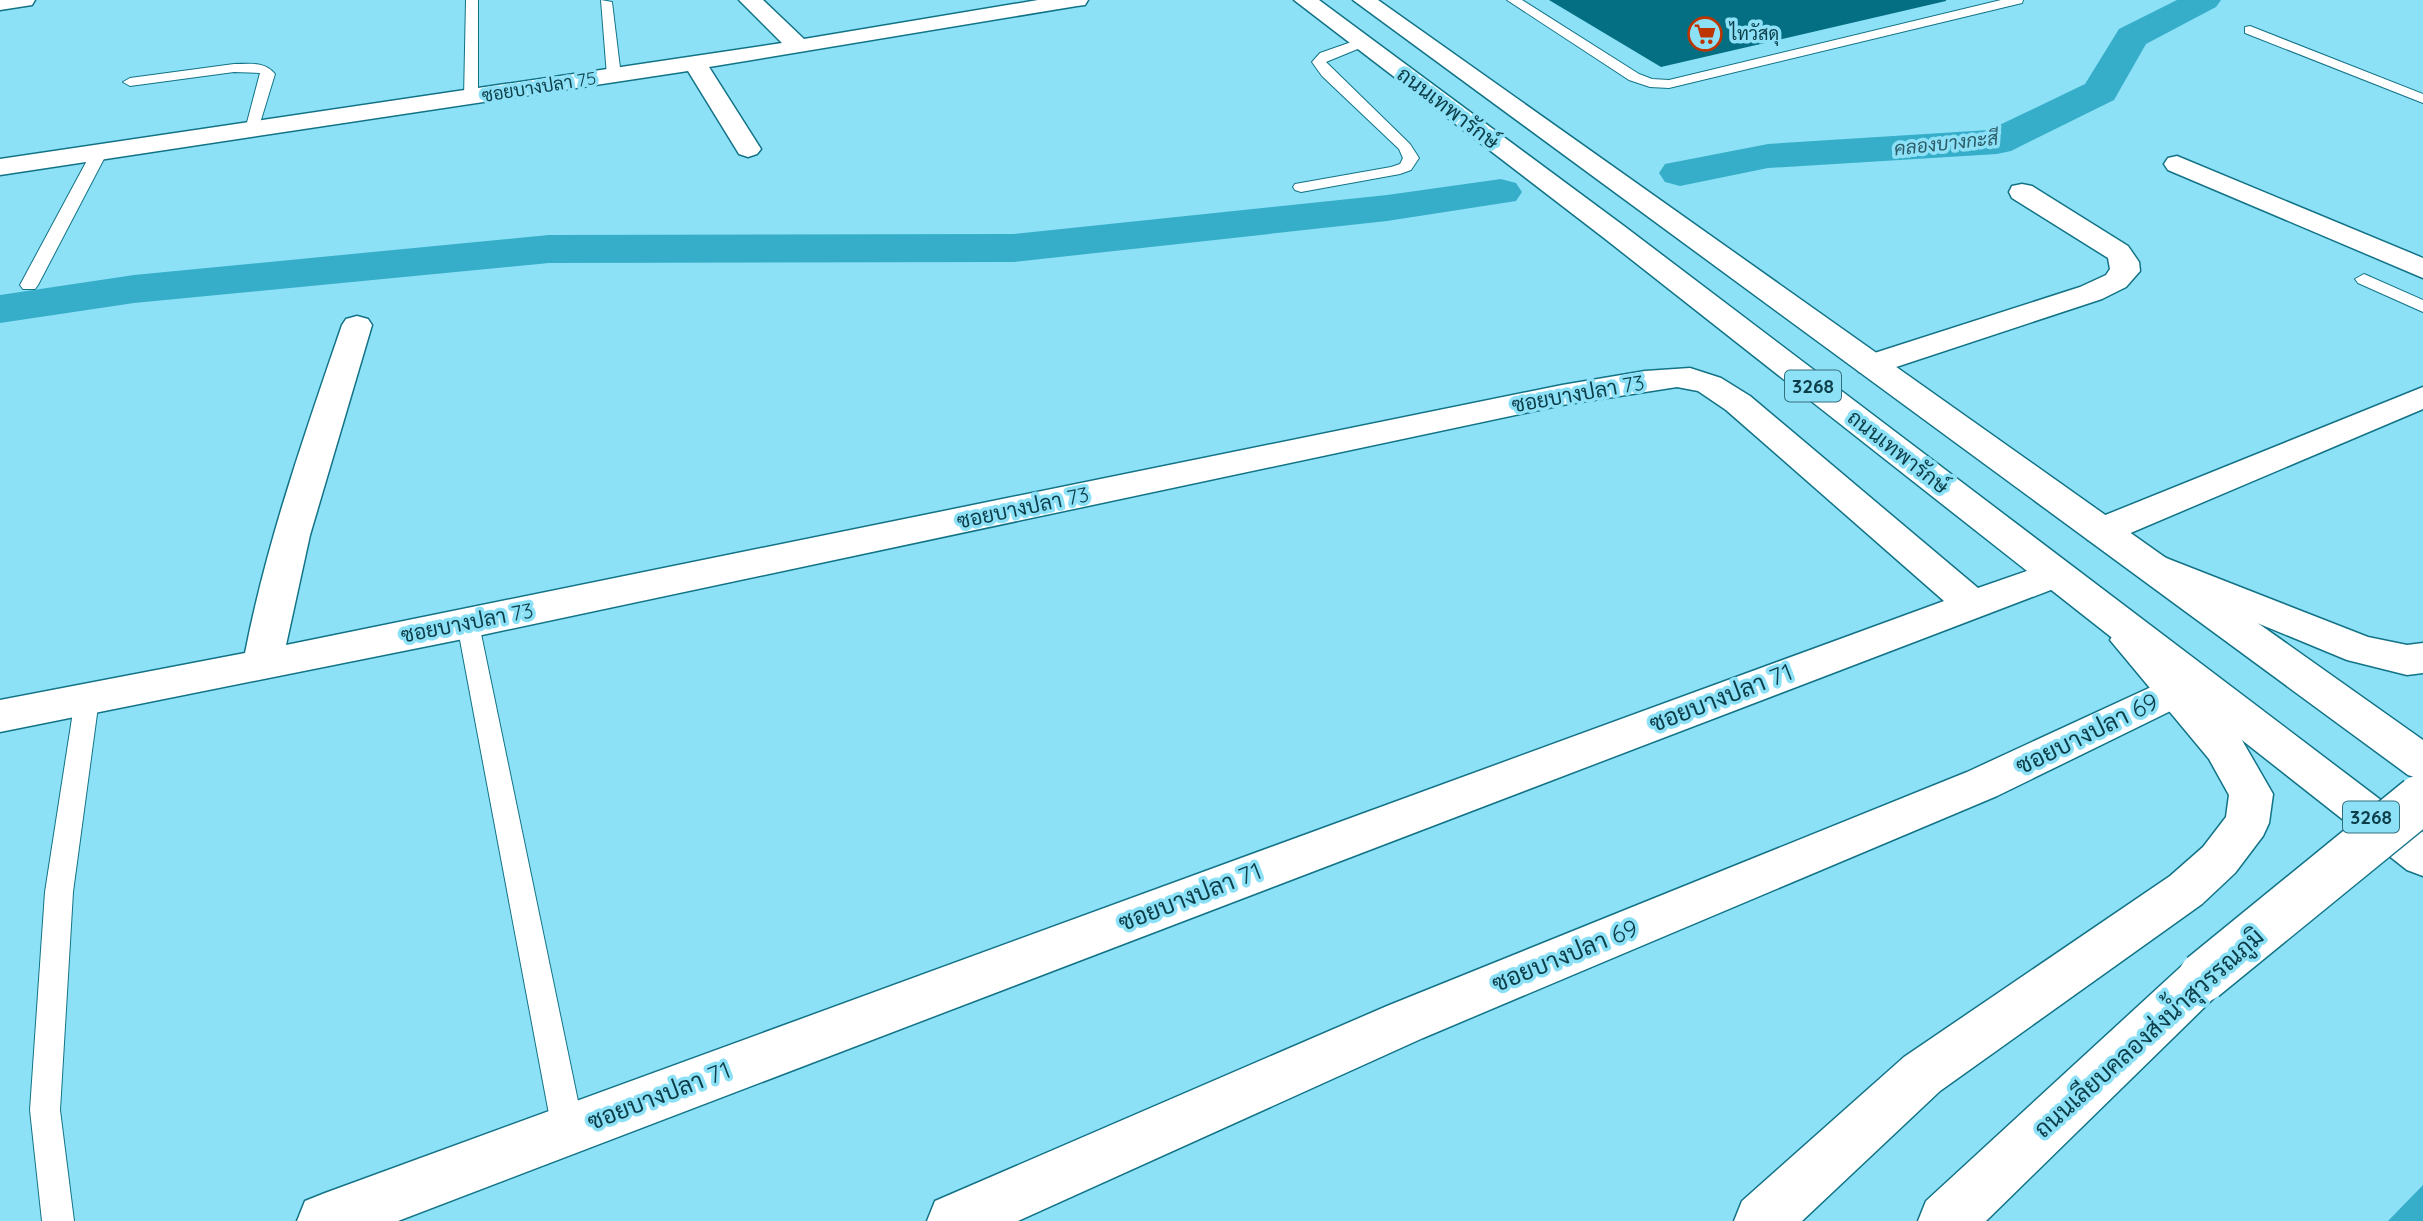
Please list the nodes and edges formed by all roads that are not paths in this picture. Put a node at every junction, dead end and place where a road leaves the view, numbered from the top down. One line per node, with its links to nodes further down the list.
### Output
1 (24, 0): 10 (street)
2 (472, 0): 17 (lane)
3 (750, 0): 13 (street)
4 (1077, 0): 13 (street, ซอยบางปลา 75)
5 (1305, 0): 12 (street, ถนนเทพารักษ์ / 3268)
6 (1364, 0): 31 (street, ถนนเทพารักษ์ / 3268)
7 (1513, 0): 8 (lane)
8 (2017, 0)
9 (606, 2): 15 (lane)
10 (0, 3)
11 (2250, 30): 18 (lane)
12 (1360, 43): 24 (lane); 35 (street, ถนนเทพารักษ์ / 3268)
13 (799, 47): 14 (street, ซอยบางปลา 75)
14 (695, 63): 15 (street, ซอยบางปลา 75); 20 (street)
15 (614, 76): 17 (street, ซอยบางปลา 75)
16 (130, 82): 19 (lane)
17 (471, 98): 19 (street, ซอยบางปลา 75)
18 (2423, 99)
19 (252, 130): 21 (street, ซอยบางปลา 75)
20 (748, 149)
21 (99, 153): 23 (street, ซอยบางปลา 75); 28 (lane)
22 (2177, 164): 26 (street)
23 (0, 167)
24 (1301, 187)
25 (2022, 192): 31 (street)
26 (2423, 269)
27 (2364, 279): 29 (lane)
28 (29, 285)
29 (2423, 307)
30 (357, 325): 40 (street)
31 (1870, 365): 33 (street, ถนนเทพารักษ์ / 3268)
32 (2423, 397): 33 (street)
33 (2101, 531): 34 (street, ถนนเทพารักษ์ / 3268)
34 (2136, 559): 39 (street); 44 (street, ถนนเทพารักษ์ / 3268)
35 (2056, 574): 36 (street, ซอยบางปลา 71); 37 (street, ถนนเทพารักษ์ / 3268)
36 (1972, 604): 38 (street, ซอยบางปลา 73); 47 (street, ซอยบางปลา 71)
37 (2100, 607): 41 (street); 46 (street, ถนนเทพารักษ์ / 3268)
38 (468, 624): 40 (street, ซอยบางปลา 73); 47 (lane)
39 (2423, 658)
40 (263, 664): 42 (street, ซอยบางปลา 73)
41 (2175, 691): 50 (street, ซอยบางปลา 69); 51 (street)
42 (87, 699): 43 (street, ซอยบางปลา 73); 48 (lane)
43 (0, 716)
44 (2423, 763)
45 (2423, 798): 52 (street, ถนนเลียบคลองส่งน้ำสุวรรณภูมิ, bridge)
46 (2423, 857)
47 (568, 1130): 49 (street, ซอยบางปลา 71)
48 (58, 1221)
49 (325, 1221)
50 (955, 1221)
51 (1762, 1221)
52 (1946, 1221)

